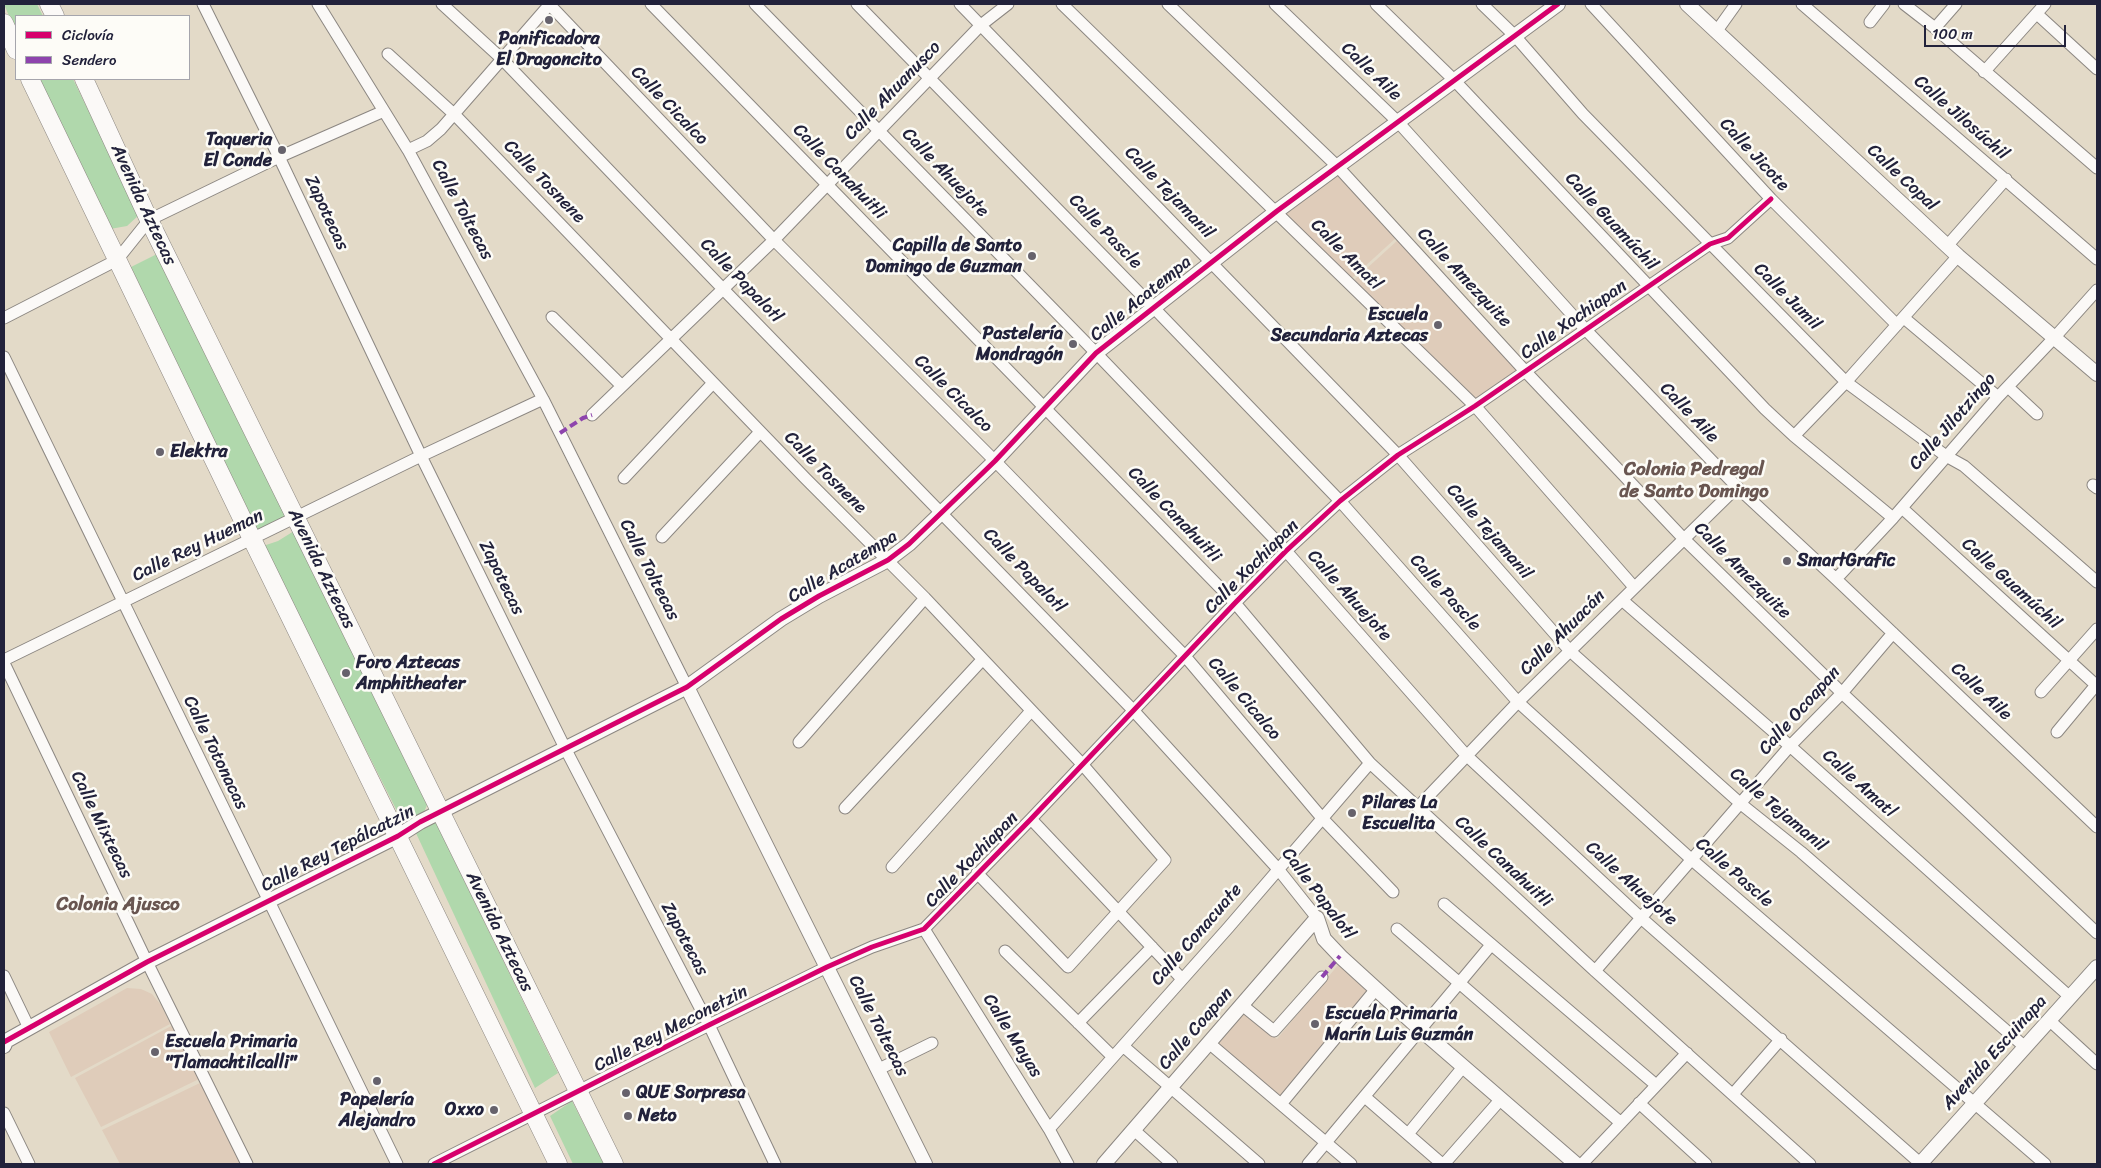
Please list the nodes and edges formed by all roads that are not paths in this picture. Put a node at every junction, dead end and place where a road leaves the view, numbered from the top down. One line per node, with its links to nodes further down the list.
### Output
1 (203, 4): 45 (street, Zapotecas)
2 (318, 4): 40 (street, Calle Toltecas)
3 (442, 4): 33 (street, Calle Papalotl)
4 (550, 4): 33 (street); 53 (street, Calle Cicalco)
5 (651, 4): 49 (street, Calle Canahuitli)
6 (754, 4): 43 (street, Calle Ahuejote)
7 (857, 4): 36 (street, Calle Pascle)
8 (960, 4): 27 (street, Calle Tejamanil)
9 (1008, 4): 27 (street, Calle Ahuanusco)
10 (1062, 4): 51 (street, Calle Amatl)
11 (1168, 4): 46 (street, Calle Amezquite)
12 (1274, 4): 42 (street, Calle Aile)
13 (1376, 4): 39 (street, Calle Guamúchil)
14 (1482, 4): 30 (street, Calle Jumil)
15 (1558, 4): 30 (street, Calle Acatempa)
16 (1591, 4): 50 (street, Calle Jicote)
17 (1687, 4): 29 (street, Calle Copal)
18 (1736, 4): 29 (street)
19 (1802, 4): 48 (street, Calle Jilosúchil)
20 (1884, 4): 25 (street)
21 (1904, 4): 28 (street)
22 (1956, 4): 28 (street)
23 (2045, 4): 24 (street)
24 (2037, 14): 34 (street); 35 (street)
25 (1870, 22)
26 (4, 23): 31 (main road)
27 (981, 25): 36 (street, Calle Ahuanusco); 58 (street, Calle Tejamanil)
28 (1935, 28): 35 (street)
29 (1716, 32): 55 (street, Calle Copal)
30 (1515, 36): 39 (street, Calle Acatempa); 54 (street, Calle Jumil)
31 (15, 48)
32 (388, 54): 41 (street, Calle Tosnene)
33 (502, 59): 41 (street); 60 (street, Calle Papalotl)
34 (2097, 69)
35 (1984, 72): 47 (street)
36 (931, 78): 43 (street, Calle Ahuanusco); 62 (street, Calle Pascle)
37 (30, 80): 57 (main road)
38 (84, 80): 52 (main road, Avenida Aztecas)
39 (1454, 80): 42 (street, Calle Acatempa); 59 (street, Calle Guamúchil)
40 (384, 111): 44 (street, Calle Toltecas); 45 (street)
41 (455, 115): 44 (street); 67 (street, Calle Tosnene)
42 (1398, 122): 46 (street, Calle Acatempa); 66 (street, Calle Aile)
43 (880, 131): 49 (street, Calle Ahuanusco); 69 (street, Calle Ahuejote)
44 (408, 150): 78 (street, Calle Toltecas)
45 (280, 157): 52 (street); 86 (street, Zapotecas)
46 (1338, 167): 51 (street, Calle Acatempa); 71 (street, Calle Amezquite)
47 (2097, 168)
48 (2006, 180): 55 (street); 56 (street, Calle Jilosúchil)
49 (826, 185): 53 (street, Calle Ahuanusco); 79 (street, Calle Canahuitli)
50 (1771, 199): 54 (street, Calle Xochiapan); 65 (street, Calle Jicote)
51 (1277, 211): 58 (street, Calle Acatempa); 80 (street, Calle Amatl)
52 (149, 220): 57 (street); 94 (main road, Avenida Aztecas)
53 (774, 240): 60 (street, Calle Ahuanusco); 88 (street, Calle Cicalco)
54 (1710, 244): 59 (street, Calle Xochiapan); 73 (street, Calle Jumil)
55 (1953, 251): 65 (street); 68 (street, Calle Copal)
56 (2097, 259)
57 (117, 260): 64 (street); 98 (main road)
58 (1211, 261): 62 (street, Calle Acatempa); 85 (street, Calle Tejamanil)
59 (1648, 286): 66 (street, Calle Xochiapan); 84 (street, Calle Guamúchil)
60 (724, 290): 67 (street, Calle Ahuanusco); 93 (street, Calle Papalotl)
61 (2097, 290): 68 (street, Calle Jilotzingo)
62 (1154, 306): 69 (street, Calle Acatempa); 91 (street, Calle Pascle)
63 (552, 317): 75 (street)
64 (4, 318)
65 (1900, 321): 73 (street); 77 (street, Calle Jicote)
66 (1584, 329): 71 (street, Calle Xochiapan); 90 (street, Calle Aile)
67 (671, 338): 74 (street, Calle Tosnene); 75 (street, Calle Ahuanusco)
68 (2054, 338): 72 (street, Calle Copal); 76 (street, Calle Jilotzingo)
69 (1096, 353): 79 (street, Calle Acatempa); 99 (street, Calle Ahuejote)
70 (4, 357): 106 (street, Calle Totonacas)
71 (1525, 371): 80 (street, Calle Xochiapan); 97 (street, Calle Amezquite)
72 (2097, 374)
73 (1846, 382): 84 (street); 87 (street, Calle Jumil)
74 (713, 383): 83 (street, Calle Tosnene); 89 (street)
75 (621, 385): 82 (street, Calle Ahuanusco)
76 (2008, 387): 77 (street, Calle Jilotzingo); 81 (street)
77 (1998, 397): 87 (street, Calle Jilotzingo)
78 (543, 399): 86 (street, Calle Rey Hueman); 115 (street, Calle Toltecas)
79 (1044, 406): 88 (street, Calle Acatempa); 107 (street, Calle Canahuitli)
80 (1475, 406): 85 (street, Calle Xochiapan); 103 (street, Calle Amatl)
81 (2037, 414)
82 (592, 415)
83 (760, 432): 96 (street); 100 (street, Calle Tosnene)
84 (1794, 436): 95 (street, Calle Guamúchil)
85 (1398, 455): 91 (street, Calle Xochiapan); 110 (street, Calle Tejamanil)
86 (421, 456): 94 (street, Calle Rey Hueman); 125 (street, Zapotecas)
87 (1946, 456): 92 (street, Calle Jilotzingo); 102 (street, Calle Jumil)
88 (995, 461): 93 (street, Calle Acatempa); 111 (street, Calle Cicalco)
89 (624, 478)
90 (1736, 487): 97 (street, Calle Ahuacán); 101 (street, Calle Aile)
91 (1340, 501): 99 (street, Calle Xochiapan); 119 (street, Calle Pascle)
92 (1902, 508): 95 (street, Calle Jilotzingo); 114 (street, Calle Guamúchil)
93 (942, 513): 100 (street, Calle Acatempa); 120 (street, Calle Papalotl)
94 (296, 518): 98 (street, Calle Rey Hueman); 132 (main road, Avenida Aztecas)
95 (1893, 518): 101 (street, Calle Jilotzingo)
96 (662, 537)
97 (1684, 538): 103 (street, Calle Ahuacán); 118 (street, Calle Amezquite)
98 (252, 539): 106 (street, Calle Rey Hueman); 136 (main road)
99 (1286, 551): 107 (street, Calle Xochiapan); 126 (street, Calle Ahuejote)
100 (888, 560): 104 (street, Calle Tosnene); 115 (street, Calle Acatempa)
101 (1836, 579): 109 (street, Calle Aile)
102 (2097, 582)
103 (1634, 587): 105 (street, Calle Ahuacán)
104 (925, 598): 112 (street, Calle Tosnene); 123 (street)
105 (1622, 600): 110 (street, Calle Ahuacán); 124 (street, Calle Amatl)
106 (122, 602): 113 (street, Calle Rey Hueman); 142 (street, Calle Totonacas)
107 (1234, 603): 111 (street, Calle Xochiapan); 127 (street, Calle Canahuitli)
108 (2097, 629): 114 (street)
109 (1893, 633): 118 (street, Calle Ocoapan); 135 (street, Calle Aile)
110 (1570, 651): 119 (street, Calle Ahuacán); 129 (street, Calle Tejamanil)
111 (1184, 655): 120 (street, Calle Xochiapan); 133 (street, Calle Cicalco)
112 (982, 660): 121 (street, Calle Tosnene); 131 (street)
113 (4, 661): 153 (street, Calle Mixtecas)
114 (2070, 661): 116 (street, Calle Guamúchil); 117 (street)
115 (687, 686): 125 (street, Calle Rey Tepálcatzin); 154 (street, Calle Toltecas)
116 (2097, 686): 122 (street)
117 (2041, 692)
118 (1842, 693): 124 (street, Calle Ocoapan); 149 (street, Calle Amezquite)
119 (1518, 702): 126 (street, Calle Ahuacán); 137 (street, Calle Pascle)
120 (1132, 709): 128 (street, Calle Xochiapan); 139 (street, Calle Papalotl)
121 (1031, 711): 128 (street, Calle Tosnene); 138 (street)
122 (2057, 732)
123 (799, 742)
124 (1790, 746): 129 (street, Calle Ocoapan); 162 (street, Calle Amatl)
125 (565, 748): 132 (street, Calle Rey Tepálcatzin); 166 (street, Zapotecas)
126 (1466, 755): 130 (street, Calle Ahuacán); 145 (street, Calle Ahuejote)
127 (1370, 763): 130 (street, Calle Canahuitli); 133 (street, Calle Conacuate)
128 (1082, 764): 134 (street, Calle Xochiapan); 144 (street, Calle Tosnene)
129 (1741, 804): 137 (street, Calle Ocoapan); 174 (street, Calle Tejamanil)
130 (1418, 807): 156 (street, Calle Canahuitli)
131 (844, 808)
132 (440, 813): 136 (street, Calle Rey Tepálcatzin); 182 (main road, Avenida Aztecas)
133 (1322, 818): 139 (street, Calle Conacuate); 141 (street, Calle Cicalco)
134 (1031, 819): 140 (street, Calle Xochiapan); 144 (street)
135 (2097, 827)
136 (398, 836): 142 (street, Calle Rey Tepálcatzin); 190 (main road)
137 (1691, 860): 145 (street, Calle Ocoapan); 187 (street, Calle Pascle)
138 (892, 867)
139 (1278, 869): 146 (street, Calle Papalotl); 159 (street, Calle Conacuate)
140 (977, 874): 144 (street); 147 (street, Calle Xochiapan)
141 (1393, 892)
142 (268, 900): 153 (street, Calle Rey Tepálcatzin); 199 (street, Calle Totonacas)
143 (1444, 904): 150 (street)
144 (1119, 912): 151 (street)
145 (1640, 917): 156 (street, Calle Ocoapan); 169 (street, Calle Ahuejote)
146 (1317, 918): 161 (street, Calle Papalotl); 163 (street, Calle Coapan)
147 (924, 929): 154 (street, Calle Rey Meconetzin); 192 (street, Calle Mayas)
148 (1397, 929): 160 (street)
149 (2097, 933)
150 (1491, 944): 160 (street); 180 (street)
151 (1152, 947): 159 (street); 165 (street)
152 (1005, 951): 165 (street)
153 (147, 962): 167 (street, Calle Rey Tepálcatzin); 198 (street, Calle Mixtecas)
154 (828, 967): 166 (street, Calle Rey Meconetzin); 179 (street, Calle Toltecas)
155 (2097, 967): 162 (street, Avenida Escuinapa)
156 (1594, 971): 175 (street, Calle Canahuitli)
157 (4, 976): 167 (street)
158 (1322, 977): 163 (street)
159 (1182, 980): 173 (street, Calle Conacuate)
160 (1459, 982): 168 (street); 191 (street)
161 (1376, 989): 168 (street, Calle Papalotl); 188 (street)
162 (2070, 997): 164 (street, Avenida Escuinapa)
163 (1242, 1005): 172 (street, Calle Coapan)
164 (2049, 1020): 174 (street, Avenida Escuinapa); 177 (street)
165 (1078, 1023): 176 (street)
166 (709, 1025): 182 (street, Calle Rey Meconetzin); 203 (street, Zapotecas)
167 (29, 1028): 170 (street, Calle Rey Tepálcatzin)
168 (1421, 1030): 178 (street, Calle Papalotl); 184 (street)
169 (1781, 1039): 183 (street); 215 (street, Calle Ahuejote)
170 (4, 1043)
171 (932, 1043): 179 (street)
172 (1209, 1043): 181 (street, Calle Coapan); 188 (street)
173 (1124, 1046): 176 (street, Calle Conacuate); 181 (street)
174 (2025, 1048): 187 (street, Avenida Escuinapa)
175 (1687, 1052): 180 (street); 183 (street, Calle Canahuitli)
176 (1113, 1057): 192 (street, Calle Conacuate)
177 (2097, 1064)
178 (1463, 1067): 185 (street, Calle Papalotl); 194 (street)
179 (879, 1069): 204 (street, Calle Toltecas)
180 (1656, 1085): 186 (street)
181 (1171, 1087): 193 (street, Calle Coapan); 208 (street)
182 (577, 1092): 190 (street, Calle Rey Meconetzin); 202 (main road, Avenida Aztecas)
183 (1733, 1094): 196 (street, Calle Canahuitli)
184 (1365, 1097): 194 (street); 195 (street)
185 (1501, 1099): 211 (street); 212 (street, Calle Papalotl)
186 (1639, 1103): 191 (street); 214 (street)
187 (1975, 1103): 215 (street, Avenida Escuinapa); 216 (street, Calle Pascle)
188 (1282, 1104): 195 (street)
189 (4, 1113): 197 (street)
190 (534, 1114): 200 (street, Calle Rey Meconetzin); 201 (main road)
191 (1621, 1123): 213 (street)
192 (1049, 1129): 205 (street, Calle Mayas)
193 (1134, 1130): 206 (street, Calle Coapan); 207 (street)
194 (1408, 1134): 211 (street)
195 (1327, 1142): 209 (street); 210 (street)
196 (1807, 1163)
197 (29, 1164)
198 (247, 1164)
199 (397, 1164)
200 (434, 1164)
201 (558, 1164)
202 (614, 1164)
203 (775, 1164)
204 (925, 1164)
205 (1068, 1164)
206 (1104, 1164)
207 (1172, 1164)
208 (1259, 1164)
209 (1308, 1164)
210 (1351, 1164)
211 (1443, 1164)
212 (1576, 1164)
213 (1582, 1164)
214 (1706, 1164)
215 (1921, 1164)
216 (2045, 1164)

